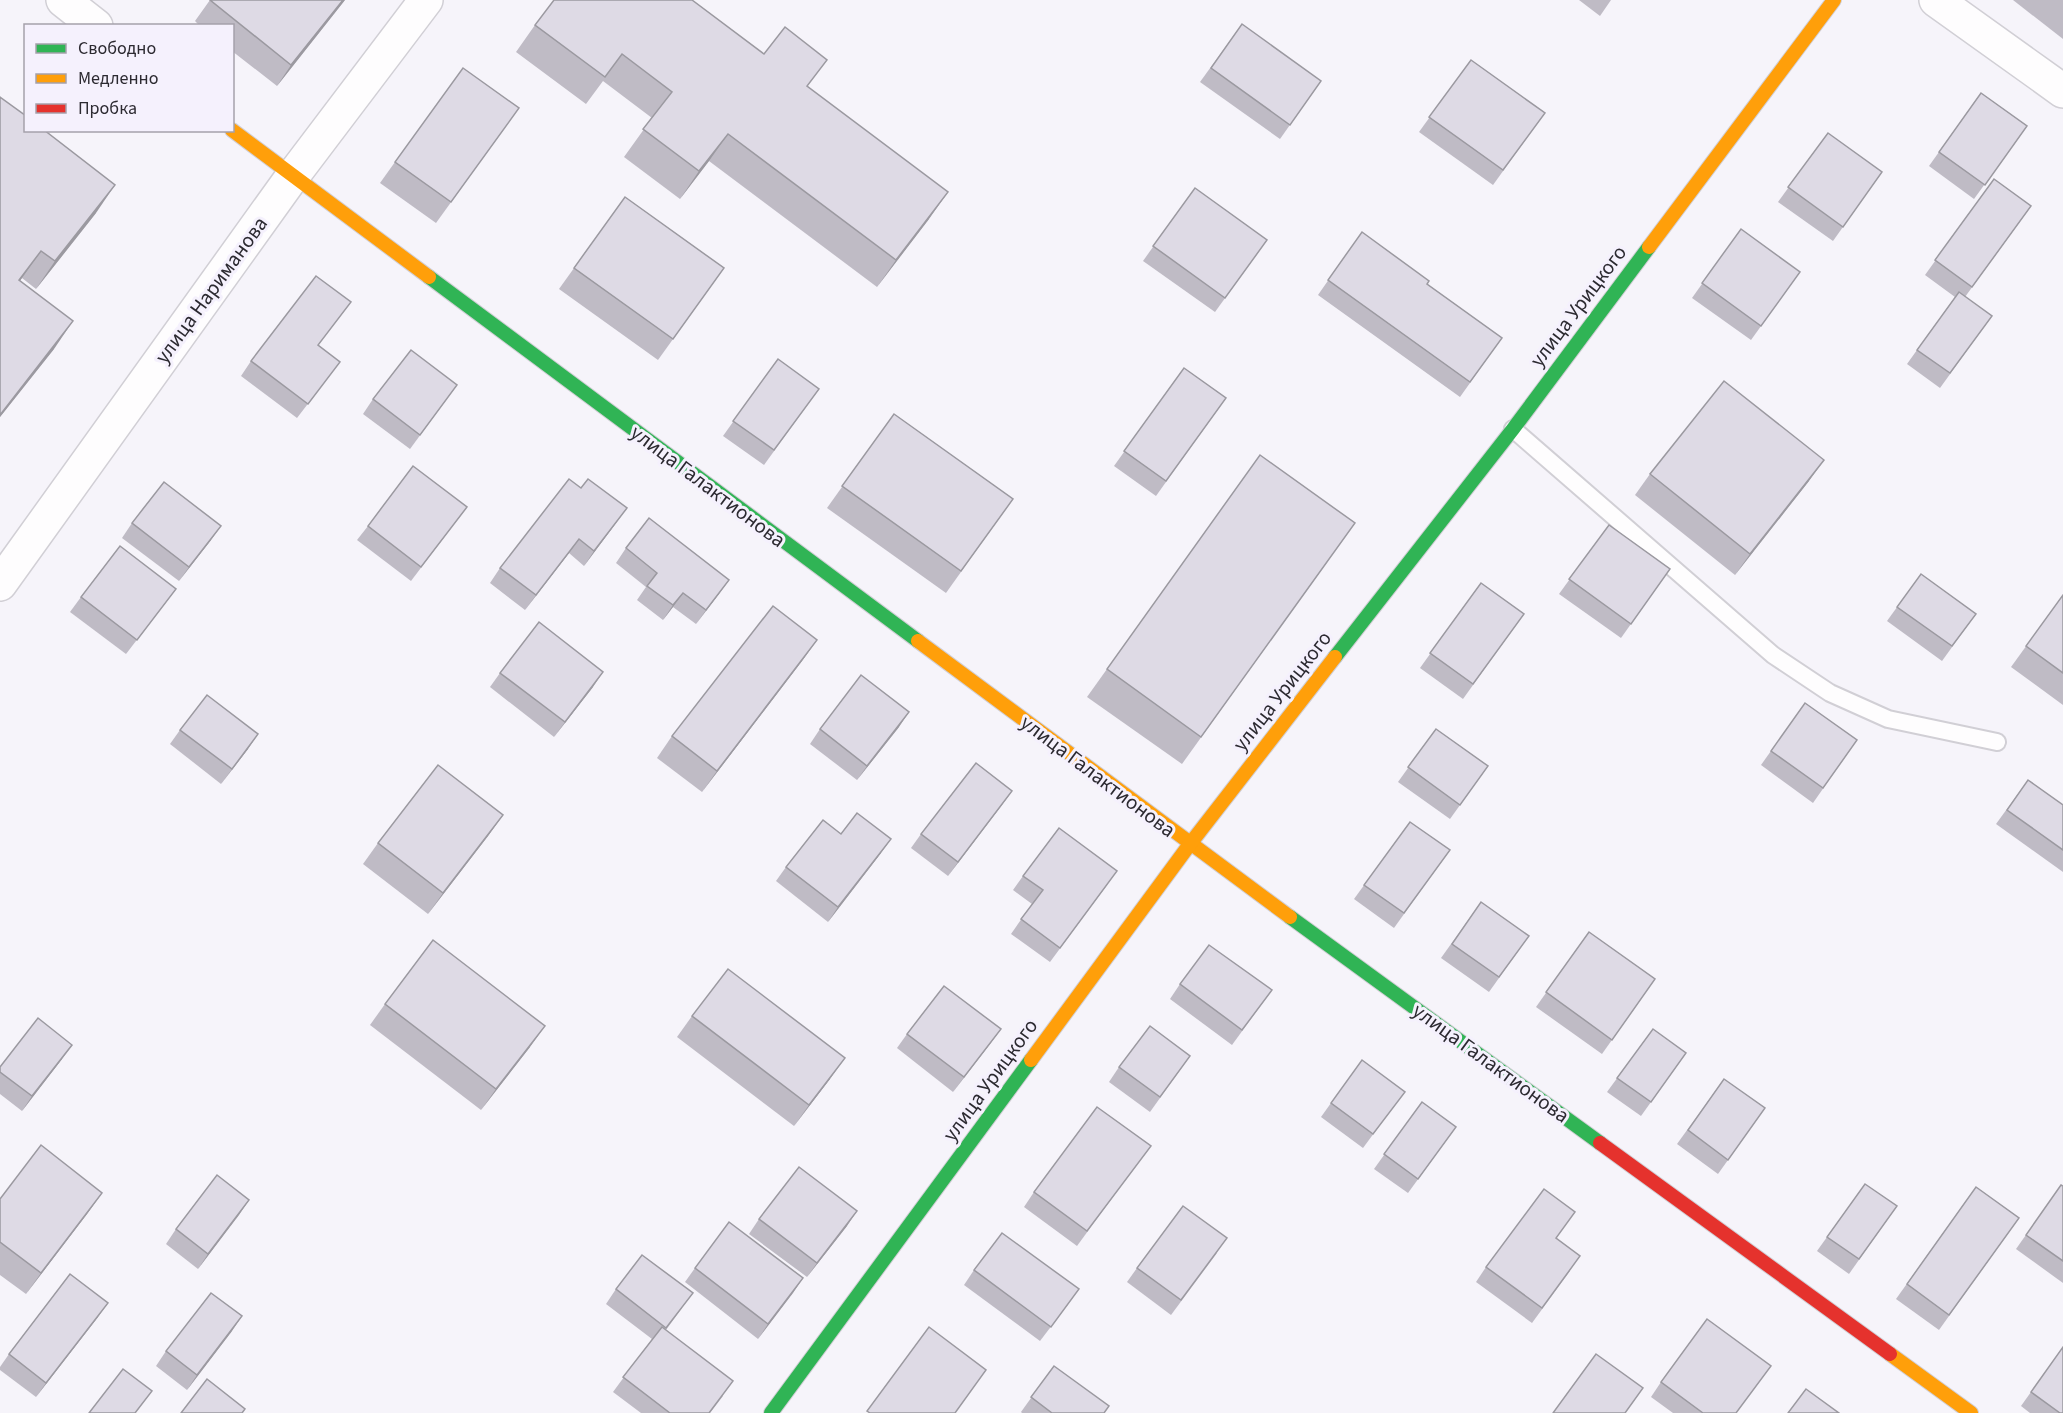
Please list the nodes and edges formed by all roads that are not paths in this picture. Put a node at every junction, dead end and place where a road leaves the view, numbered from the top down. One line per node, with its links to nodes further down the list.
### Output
1 (63, 0): 5 (street)
2 (426, 0): 8 (street, улица Нариманова)
3 (1834, 0): 9 (street, улица Урицкого)
4 (1936, 0): 6 (street)
5 (93, 24)
6 (2063, 91)
7 (234, 132): 8 (street, улица Галактионова)
8 (292, 177): 10 (street, улица Нариманова); 12 (street, улица Галактионова)
9 (1513, 429): 11 (lane); 12 (street, улица Урицкого)
10 (0, 584)
11 (1997, 742)
12 (1190, 844): 13 (street, улица Урицкого); 14 (street, улица Галактионова)
13 (771, 1413)
14 (1971, 1413)

